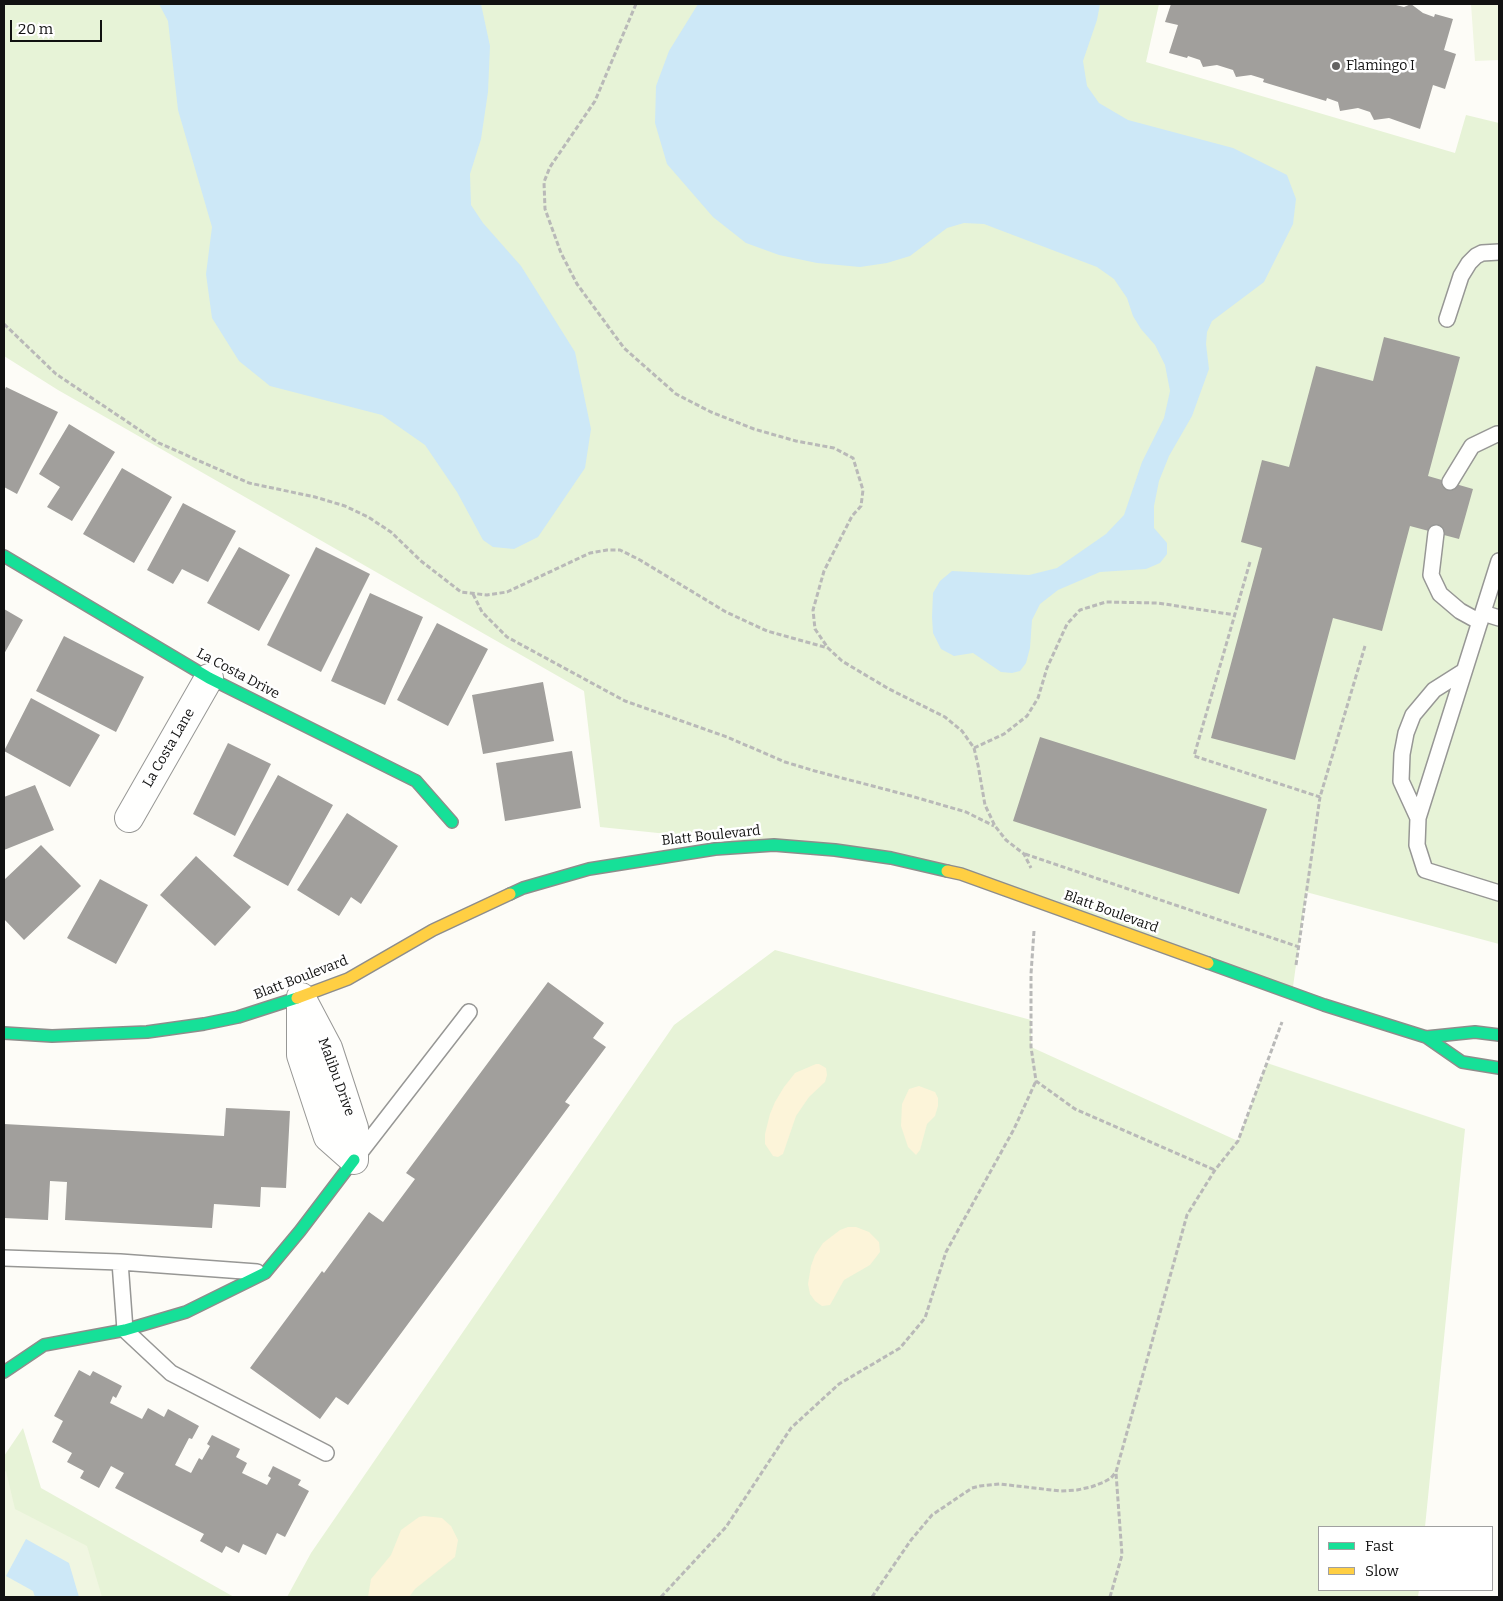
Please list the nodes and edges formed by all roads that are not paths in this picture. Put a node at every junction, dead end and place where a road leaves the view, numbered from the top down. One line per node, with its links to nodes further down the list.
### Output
1 (1499, 252): 2 (lane)
2 (1448, 319)
3 (1499, 434): 4 (lane)
4 (1450, 482)
5 (1436, 533): 8 (lane)
6 (4, 556): 11 (street, La Costa Drive)
7 (1499, 561): 8 (lane)
8 (1481, 617): 9 (lane); 10 (lane)
9 (1499, 618)
10 (1464, 671): 13 (lane); 13 (lane)
11 (209, 678): 12 (street, La Costa Lane); 14 (street, La Costa Drive)
12 (129, 818)
13 (1418, 818): 15 (lane)
14 (452, 822)
15 (1499, 893)
16 (301, 998): 18 (street, Blatt Boulevard); 20 (street, Blatt Boulevard); 22 (street, Malibu Drive)
17 (469, 1012): 22 (lane)
18 (4, 1033)
19 (1499, 1035): 20 (street, Blatt Boulevard)
20 (1426, 1037): 21 (street, Blatt Boulevard)
21 (1499, 1068)
22 (354, 1160): 25 (street)
23 (4, 1258): 24 (lane)
24 (120, 1262): 25 (lane); 26 (lane)
25 (265, 1273): 26 (street)
26 (125, 1330): 27 (street); 28 (lane)
27 (4, 1372)
28 (326, 1453)

